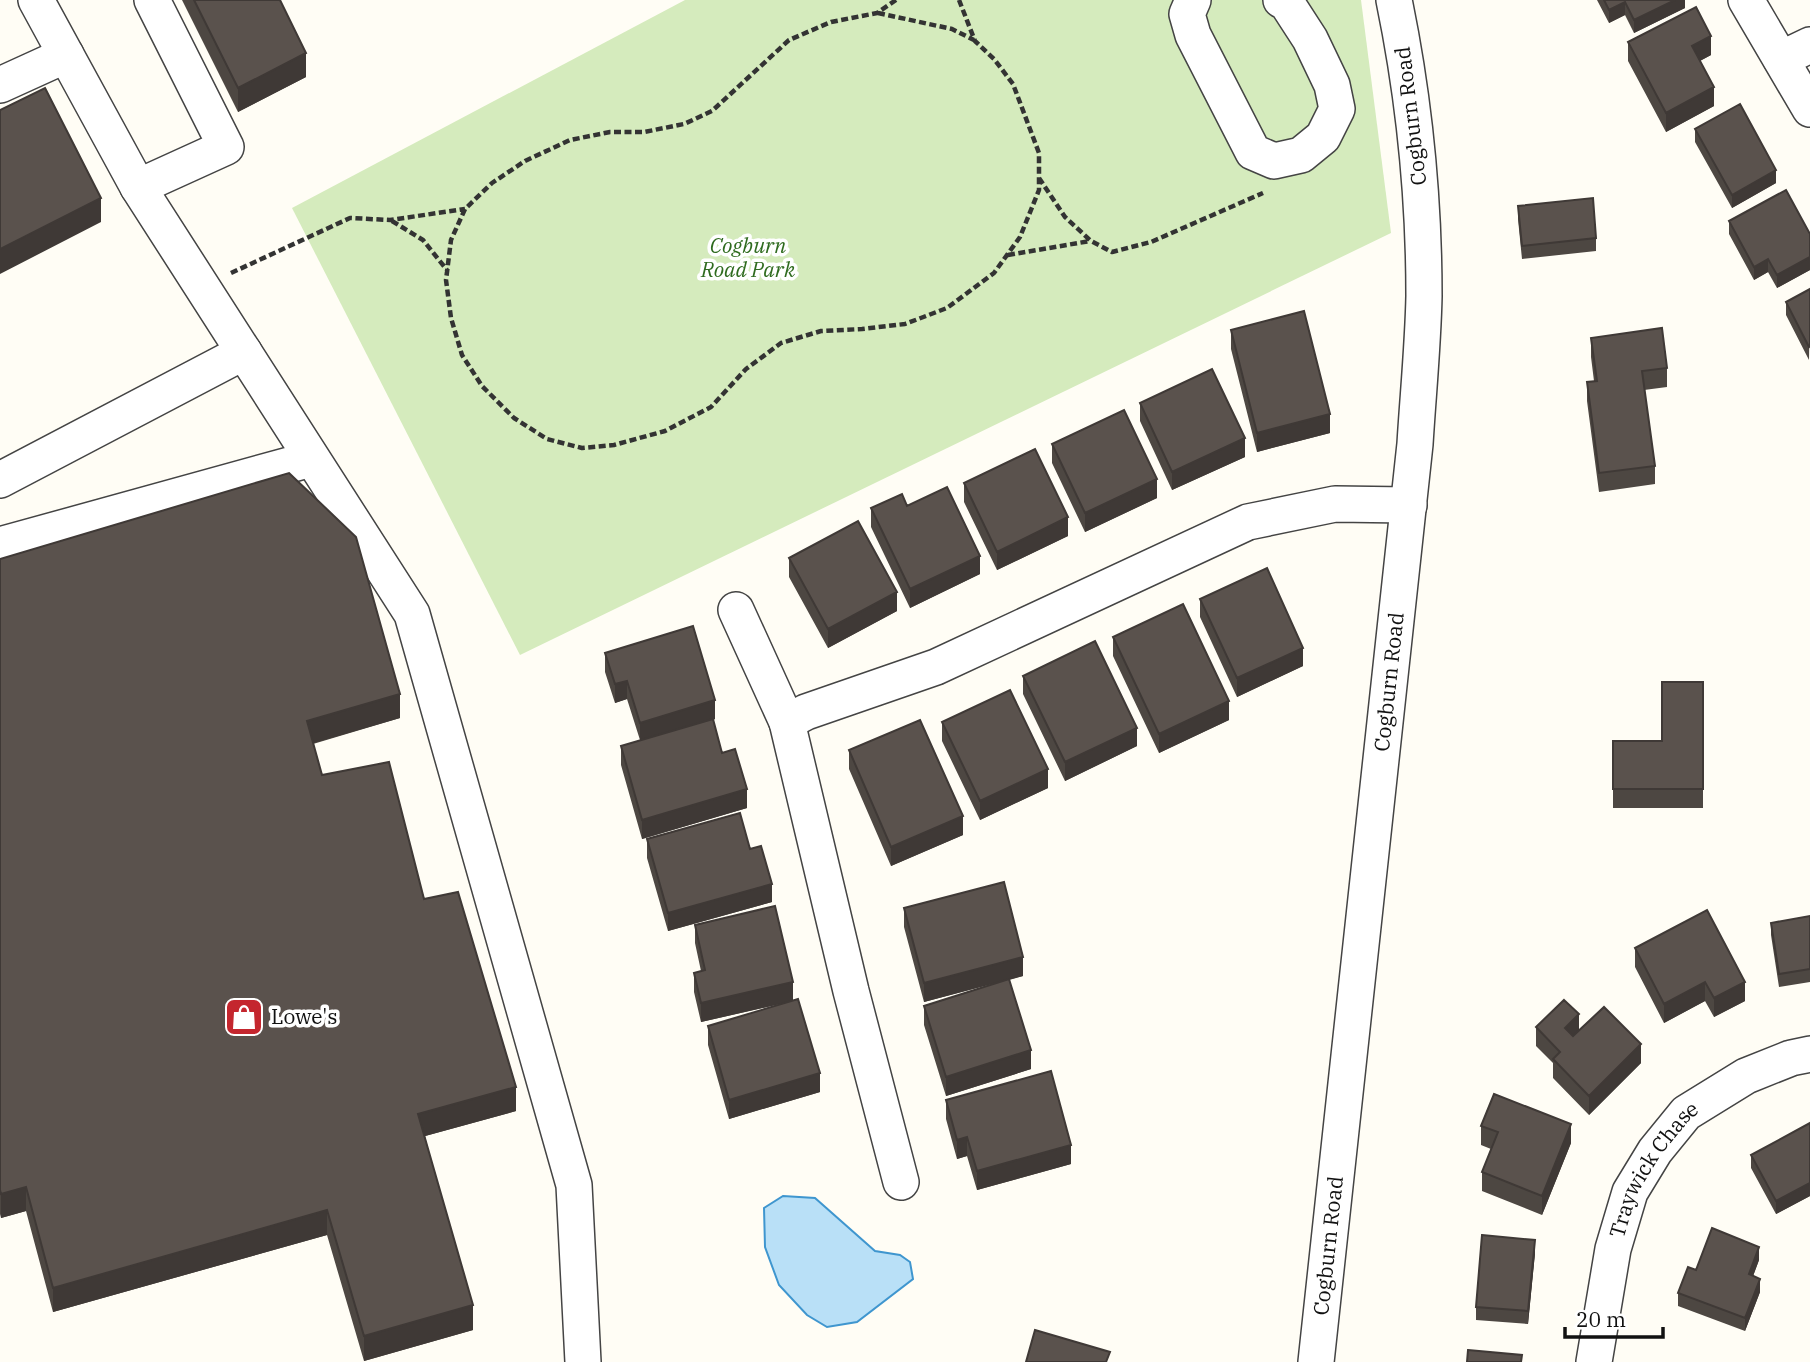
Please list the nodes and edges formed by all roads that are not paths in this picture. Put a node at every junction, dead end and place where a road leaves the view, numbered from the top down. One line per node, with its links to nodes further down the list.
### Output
1 (36, 0): 8 (street)
2 (152, 0): 11 (street)
3 (1193, 0): 4 (street)
4 (1281, 0)
5 (1394, 0): 15 (street, Cogburn Road)
6 (1746, 0): 7 (street)
7 (1796, 52): 10 (street)
8 (66, 55): 9 (street); 11 (street)
9 (0, 85)
10 (1810, 109)
11 (138, 187): 12 (street)
12 (244, 352): 13 (street); 14 (street)
13 (312, 459): 16 (street); 21 (street)
14 (0, 480)
15 (1409, 505): 18 (street); 22 (street, Cogburn Road)
16 (0, 545)
17 (736, 610): 18 (street)
18 (787, 722): 20 (street)
19 (1810, 1054): 23 (street, Traywick Chase)
20 (901, 1182)
21 (583, 1362)
22 (1315, 1362)
23 (1594, 1362)

